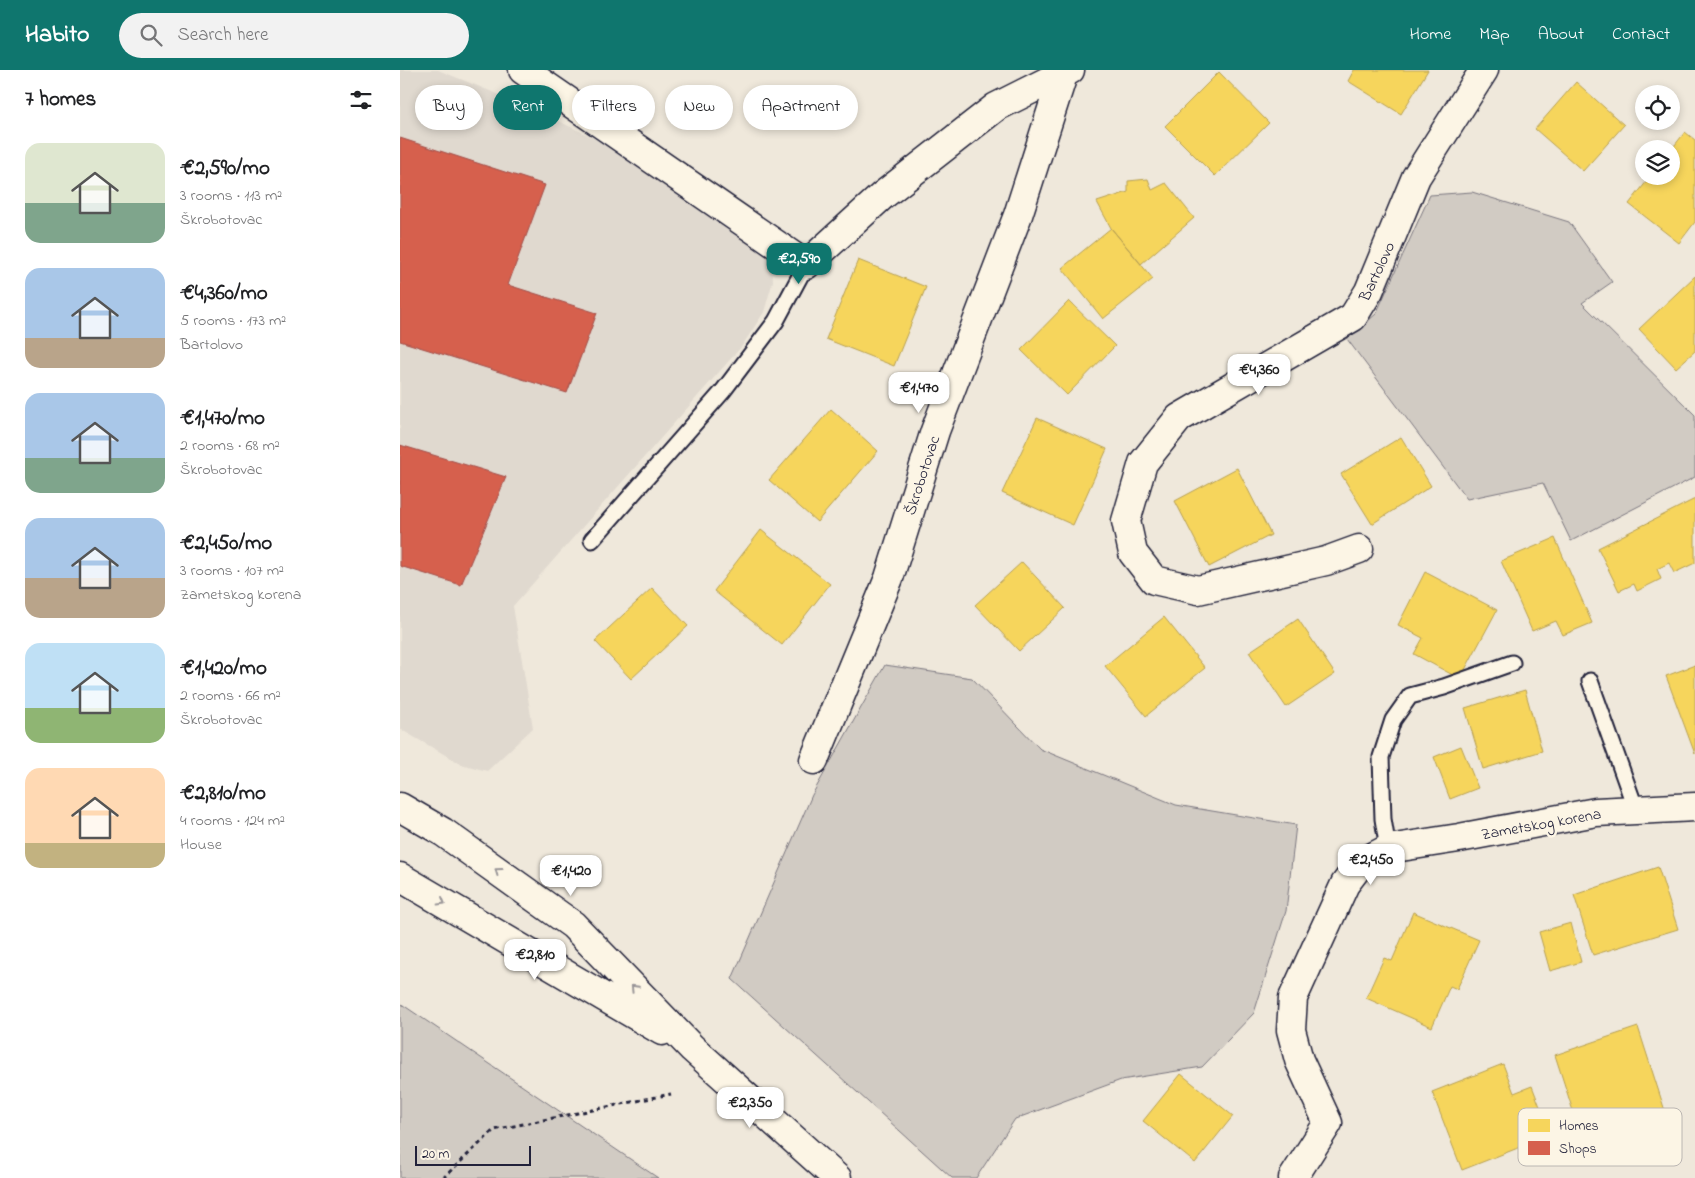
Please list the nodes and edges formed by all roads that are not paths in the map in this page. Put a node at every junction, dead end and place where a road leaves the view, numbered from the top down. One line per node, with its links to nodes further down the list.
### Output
1 (523, 70): 4 (street)
2 (1484, 70): 6 (street, Bartolovo)
3 (1064, 72): 4 (street, Škrobotovac); 9 (street, Škrobotovac)
4 (806, 265): 5 (lane)
5 (592, 540)
6 (1359, 549)
7 (1512, 663): 13 (lane)
8 (1590, 681): 12 (lane)
9 (814, 760)
10 (400, 807): 15 (street, one-way to 10)
11 (1695, 807): 12 (street, Zametskog korena)
12 (1636, 810): 13 (street, Zametskog korena)
13 (1388, 849): 17 (street, Zametskog korena)
14 (400, 877): 15 (street, one-way to 15)
15 (692, 1048): 16 (street)
16 (837, 1178)
17 (1293, 1178)

